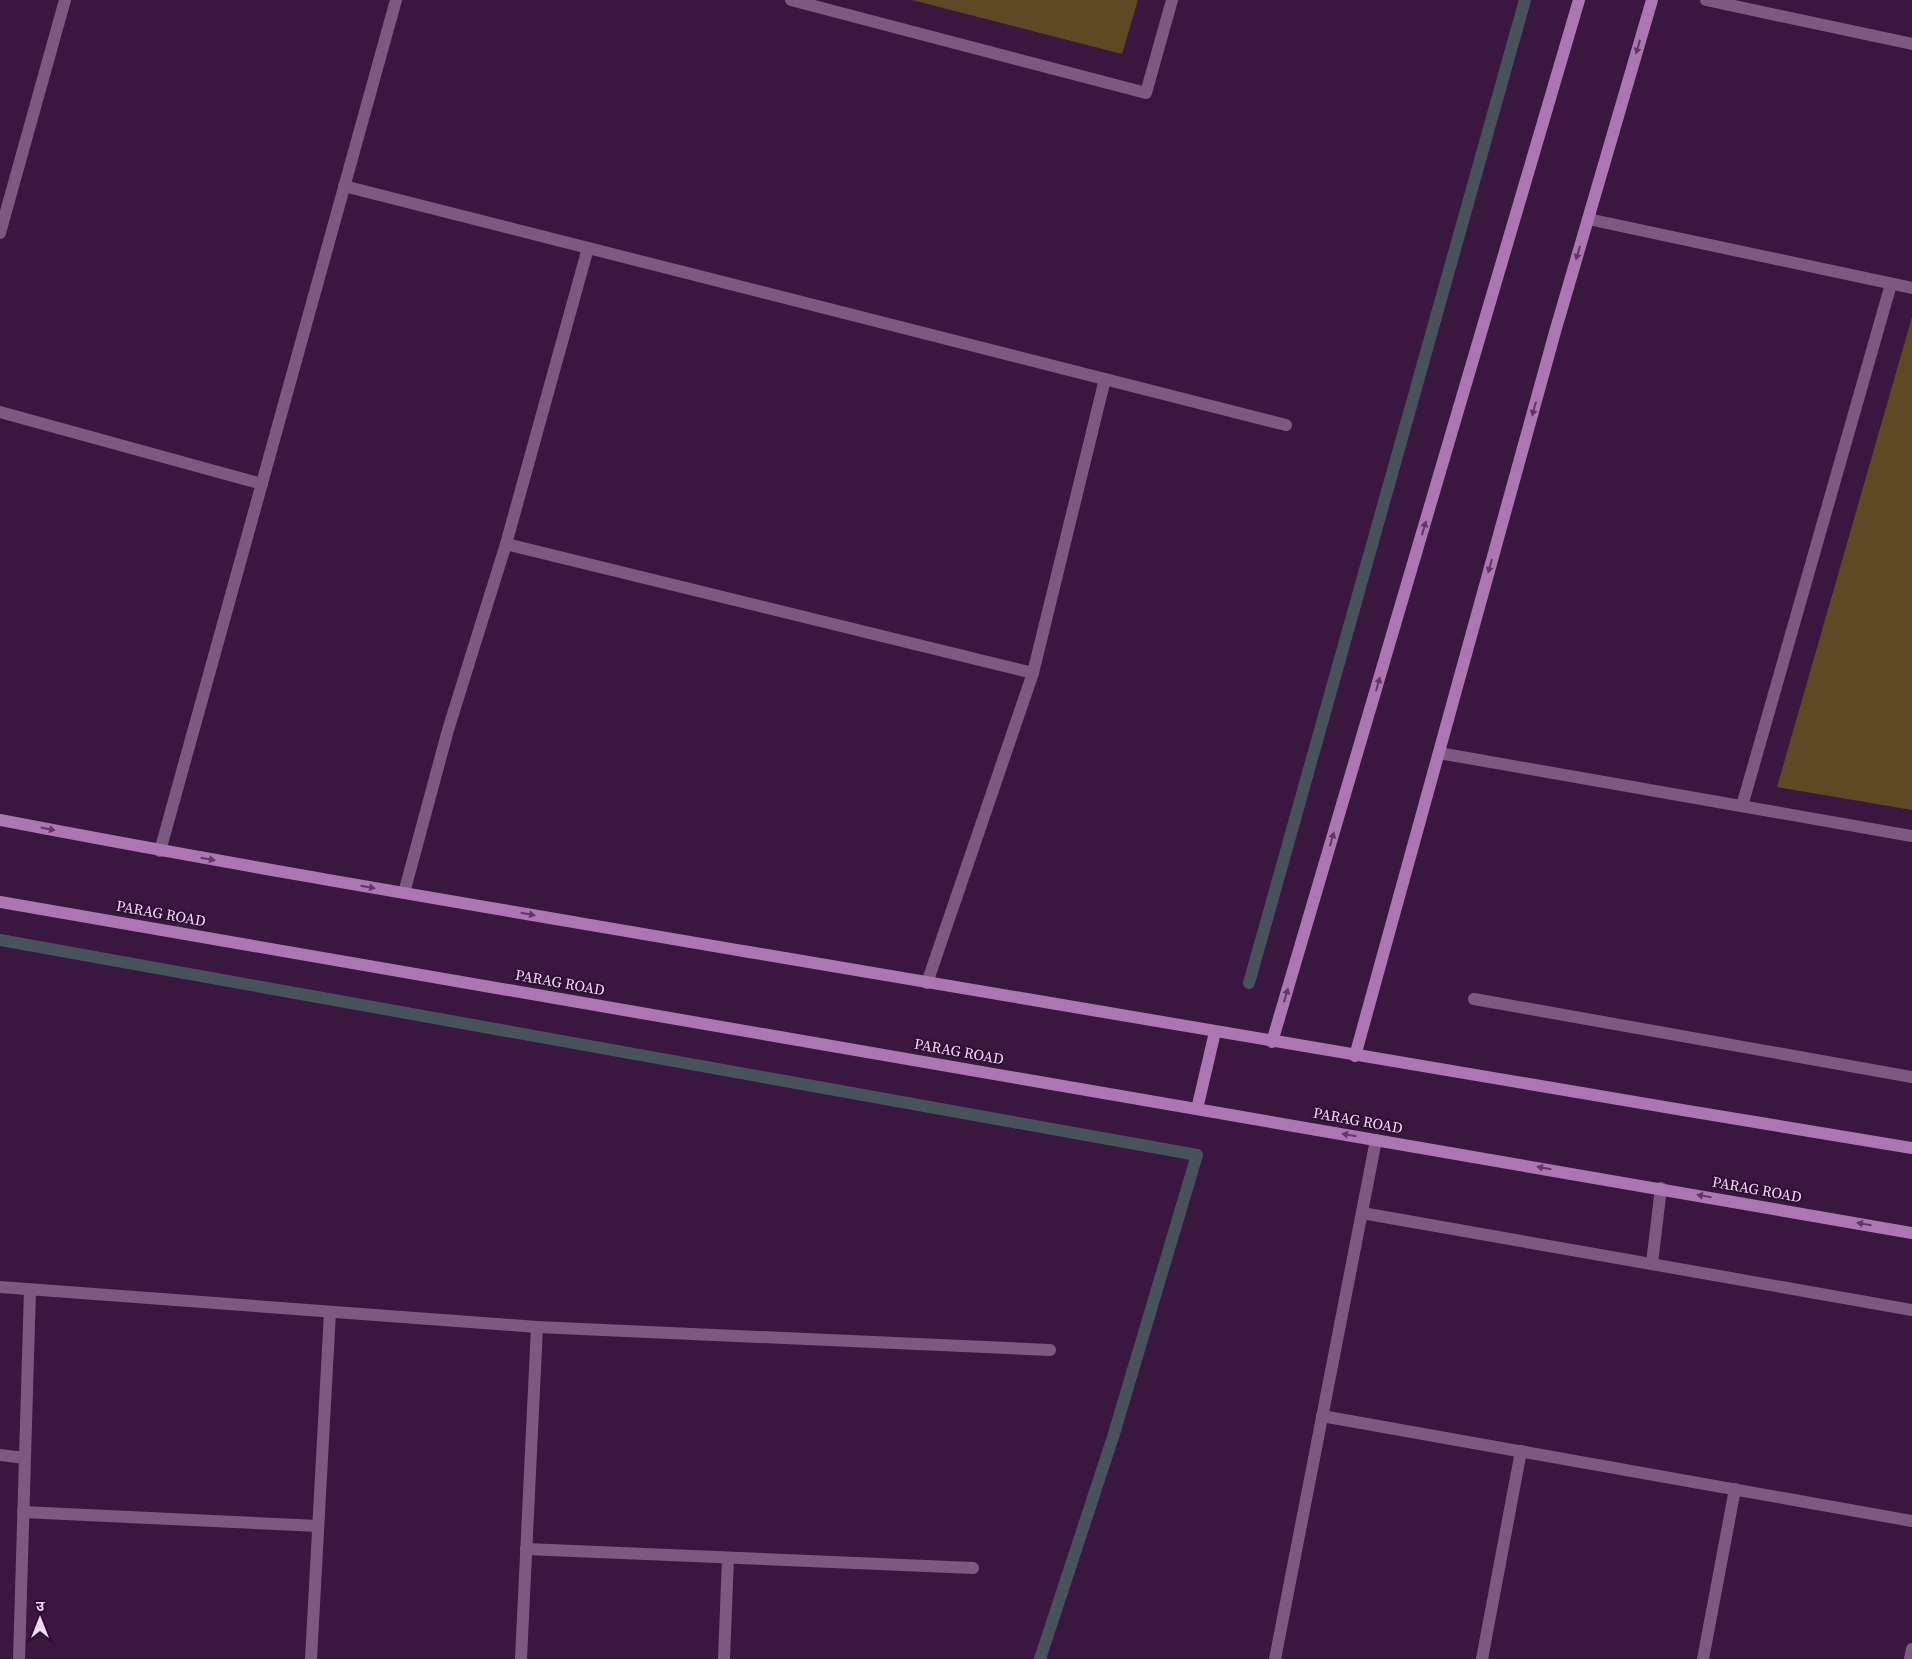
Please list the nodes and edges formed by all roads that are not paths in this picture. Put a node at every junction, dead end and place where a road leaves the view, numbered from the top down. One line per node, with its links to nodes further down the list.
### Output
1 (65, 0): 11 (street)
2 (396, 0): 9 (street)
3 (792, 0): 4 (street)
4 (1172, 0)
5 (1579, 0): 31 (street, one-way to 5)
6 (1652, 0): 10 (street, one-way to 10)
7 (1706, 0): 8 (street)
8 (1912, 44)
9 (344, 186): 12 (street); 18 (street)
10 (1588, 218): 13 (street); 21 (street, one-way to 21)
11 (0, 233)
12 (588, 248): 15 (street); 19 (street)
13 (1891, 284): 14 (street); 22 (street)
14 (1912, 288)
15 (1105, 379): 17 (street); 20 (street)
16 (0, 412): 18 (street)
17 (1286, 425)
18 (262, 484): 25 (street)
19 (506, 544): 20 (street); 26 (street)
20 (1033, 673): 28 (street)
21 (1439, 753): 22 (street); 32 (street)
22 (1742, 806): 24 (street)
23 (0, 820): 25 (street, one-way to 25)
24 (1912, 836)
25 (160, 851): 26 (street, one-way to 26)
26 (404, 893): 28 (street, one-way to 28)
27 (0, 902): 34 (street, PARAG ROAD)
28 (928, 983): 30 (street)
29 (1474, 999): 33 (street)
30 (1215, 1032): 31 (street); 34 (street)
31 (1272, 1042): 32 (street)
32 (1355, 1056): 36 (street)
33 (1912, 1077)
34 (1197, 1109): 35 (street, PARAG ROAD, one-way to 34)
35 (1376, 1140): 37 (street, PARAG ROAD, one-way to 35); 38 (street)
36 (1912, 1148)
37 (1661, 1188): 39 (street, PARAG ROAD, one-way to 37); 40 (street)
38 (1362, 1213): 40 (street); 47 (street)
39 (1912, 1233)
40 (1652, 1263): 43 (street)
41 (0, 1288): 42 (street)
42 (30, 1290): 44 (street); 50 (street)
43 (1912, 1310)
44 (330, 1312): 45 (street); 54 (street)
45 (537, 1327): 46 (street); 55 (street)
46 (1050, 1350)
47 (1322, 1416): 48 (street); 63 (street)
48 (1521, 1451): 51 (street); 64 (street)
49 (0, 1456): 50 (street)
50 (25, 1458): 52 (street)
51 (1735, 1489): 53 (street); 65 (street)
52 (23, 1512): 54 (street); 59 (street)
53 (1912, 1521)
54 (318, 1526): 60 (street)
55 (526, 1549): 56 (street); 61 (street)
56 (728, 1558): 57 (street); 62 (street)
57 (973, 1568)
58 (1912, 1649): 66 (street)
59 (19, 1659)
60 (311, 1659)
61 (521, 1659)
62 (724, 1659)
63 (1275, 1659)
64 (1482, 1659)
65 (1703, 1659)
66 (1910, 1659)

